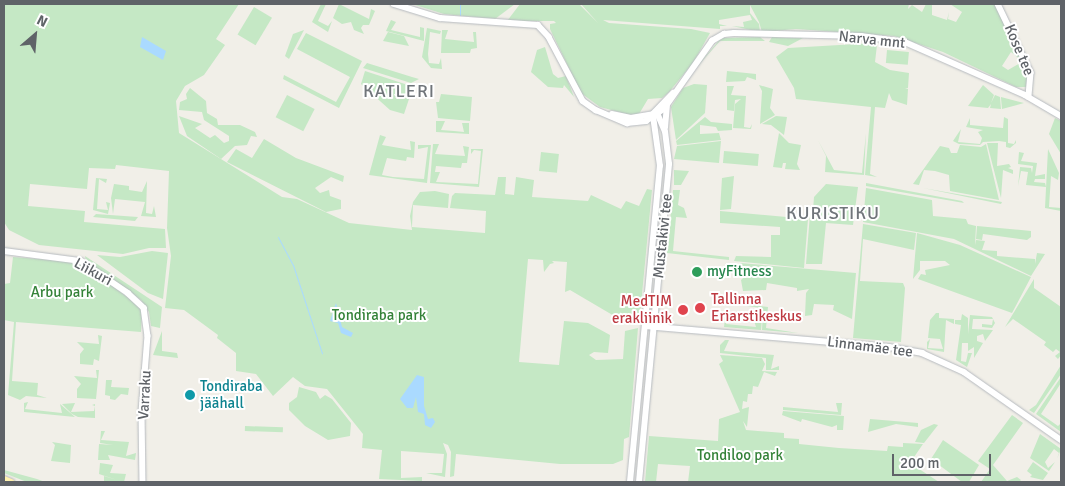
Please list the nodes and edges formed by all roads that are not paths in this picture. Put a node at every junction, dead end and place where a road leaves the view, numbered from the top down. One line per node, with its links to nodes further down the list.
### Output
1 (394, 4): 8 (main road)
2 (998, 4): 4 (main road, Kose tee)
3 (687, 76): 5 (main road, Narva mnt); 7 (main road, Narva mnt); 9 (main road, Narva mnt)
4 (1032, 81): 5 (main road); 6 (main road, Kose tee)
5 (1012, 90): 6 (main road, Narva mnt)
6 (1029, 97): 10 (main road, Narva mnt)
7 (668, 105): 9 (main road, Narva mnt); 13 (main road)
8 (596, 110): 9 (main road); 11 (main road)
9 (655, 114): 11 (main road, Narva mnt); 12 (main road, Mustakivi tee); 13 (main road, Mustakivi tee)
10 (1061, 116)
11 (635, 124): 12 (main road)
12 (656, 130): 14 (main road, Mustakivi tee)
13 (665, 132): 15 (main road, Mustakivi tee)
14 (659, 177): 15 (main road); 18 (main road, Mustakivi tee)
15 (668, 186): 19 (main road, Mustakivi tee)
16 (4, 251): 17 (main road, Liikuri)
17 (144, 308): 23 (main road, Varraku)
18 (645, 326): 19 (main road, Linnamäe tee); 24 (main road, Mustakivi tee)
19 (654, 329): 20 (main road, Linnamäe tee); 25 (main road, Mustakivi tee)
20 (1061, 440)
21 (4, 479): 22 (main road)
22 (11, 482)
23 (143, 482)
24 (630, 482)
25 (638, 482)

